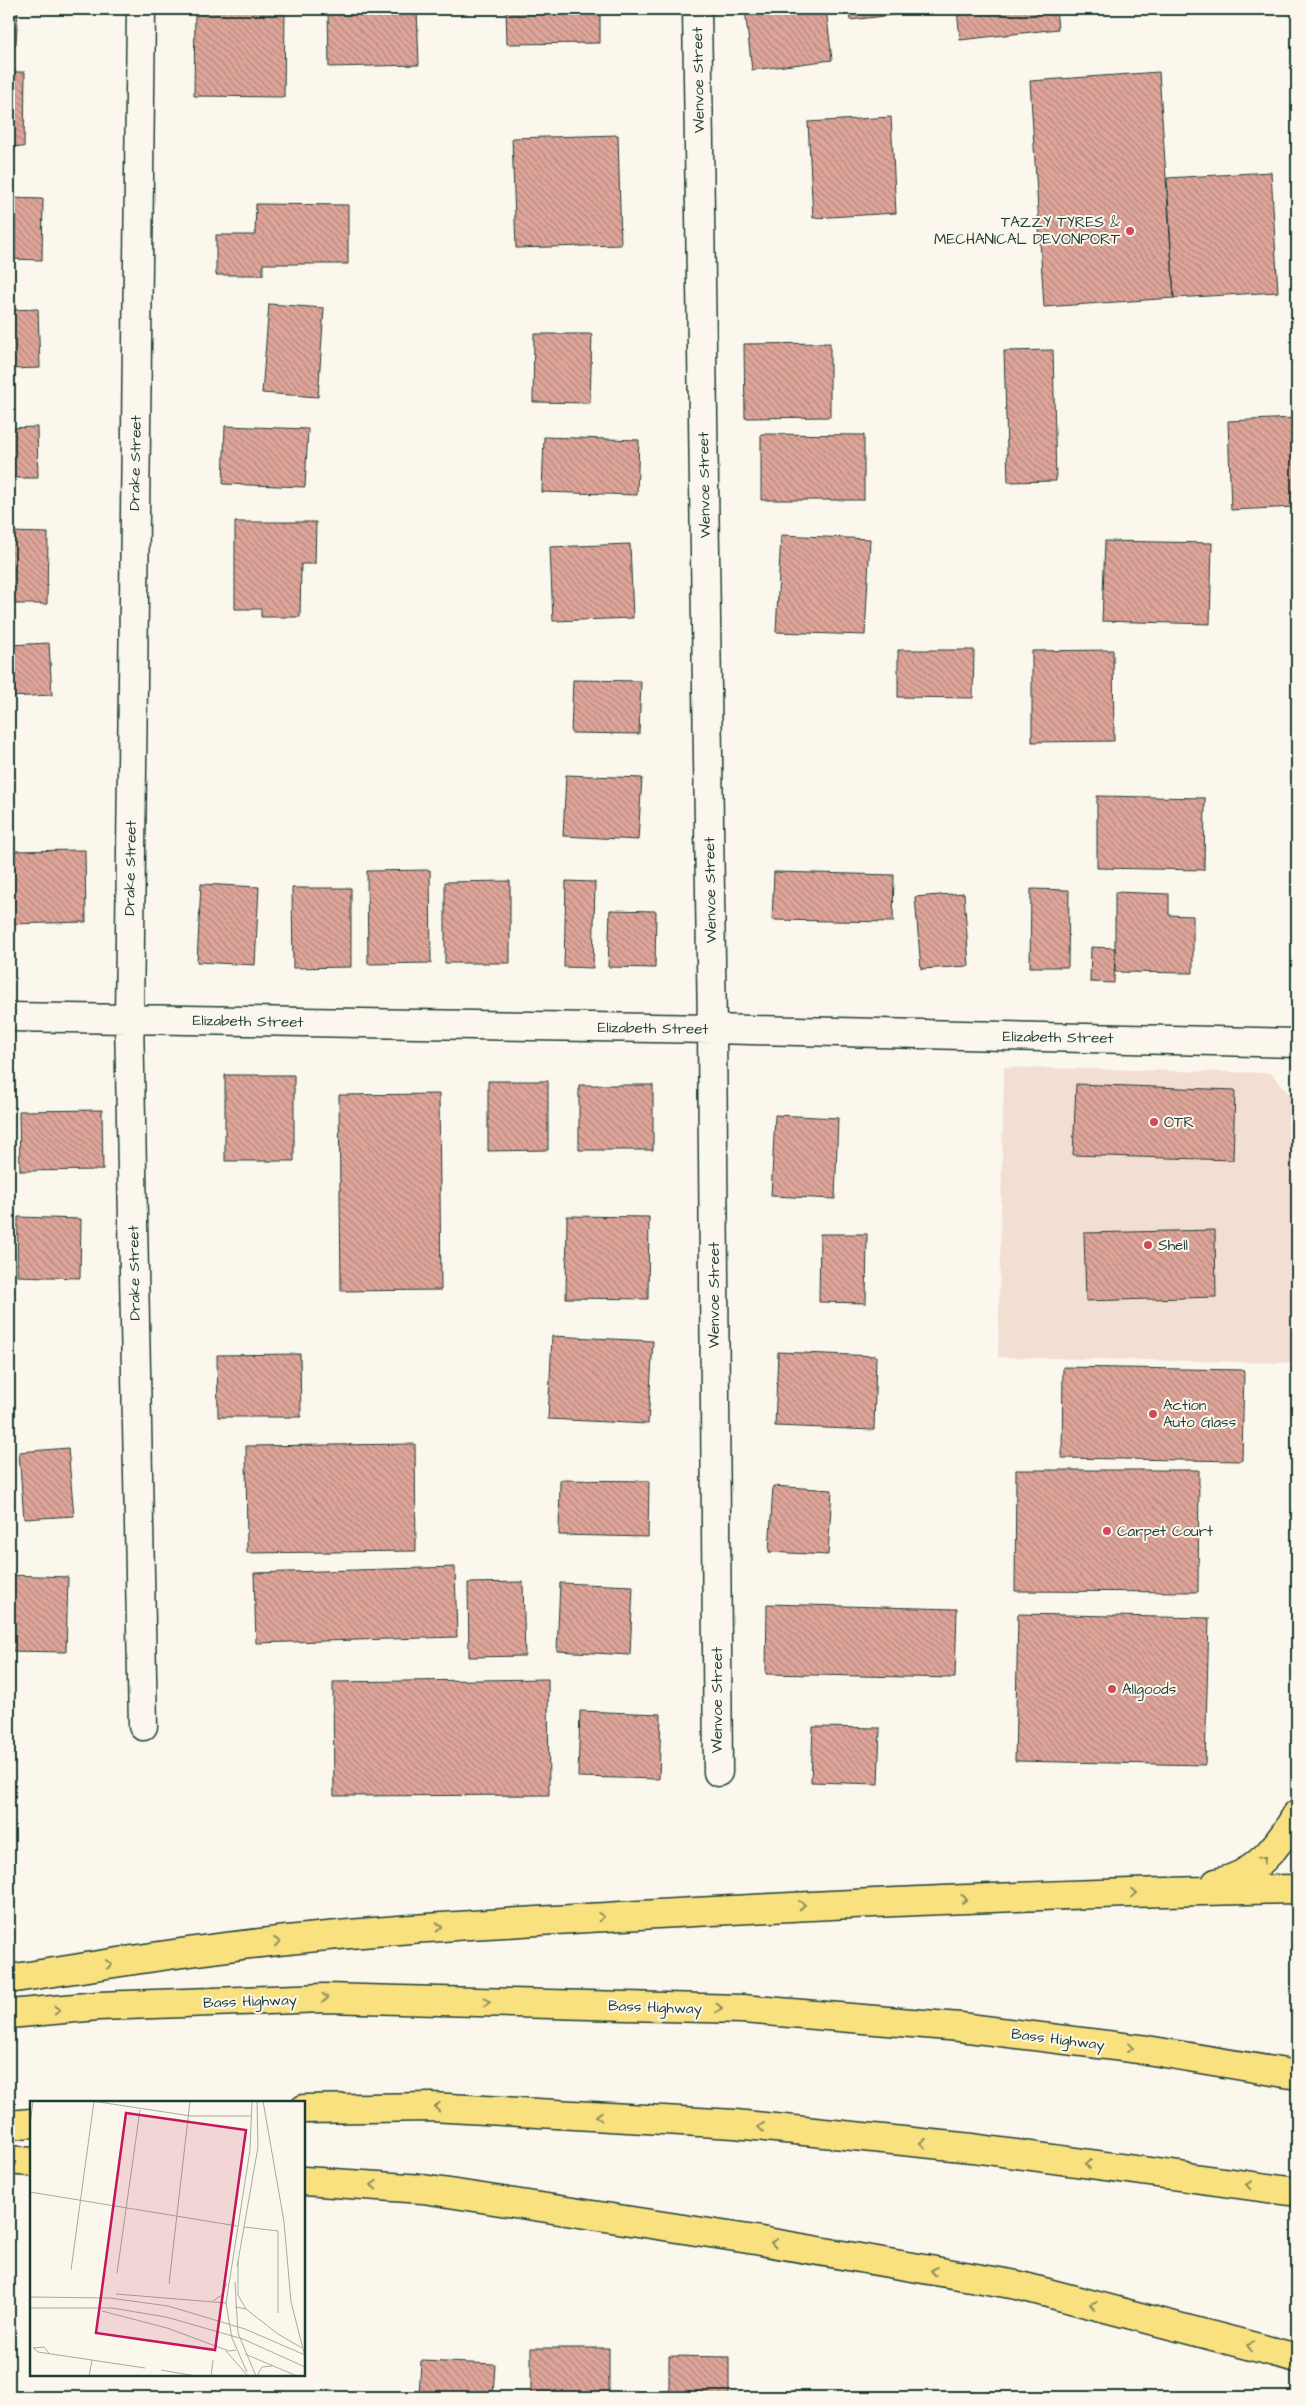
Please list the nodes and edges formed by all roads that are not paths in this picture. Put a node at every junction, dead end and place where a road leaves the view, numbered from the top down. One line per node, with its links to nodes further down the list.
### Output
1 (141, 9): 4 (street, Drake Street)
2 (696, 9): 5 (street, Wenvoe Street)
3 (9, 1017): 4 (street, Elizabeth Street)
4 (128, 1019): 5 (street, Elizabeth Street); 7 (street, Drake Street)
5 (712, 1029): 6 (street, Elizabeth Street); 8 (street, Wenvoe Street)
6 (1297, 1043)
7 (143, 1726)
8 (718, 1772)
9 (1297, 1814): 11 (highway, one-way to 9)
10 (1297, 1889): 11 (highway)
11 (1170, 1890): 12 (highway, one-way to 11)
12 (9, 1979)
13 (9, 2014): 14 (highway, Bass Highway, one-way to 14)
14 (1297, 2074)
15 (305, 2109): 21 (highway, one-way to 15)
16 (30, 2123): 17 (highway)
17 (9, 2125)
18 (9, 2160): 19 (highway)
19 (30, 2162)
20 (305, 2180): 22 (highway, one-way to 20)
21 (1297, 2192)
22 (1297, 2358)

